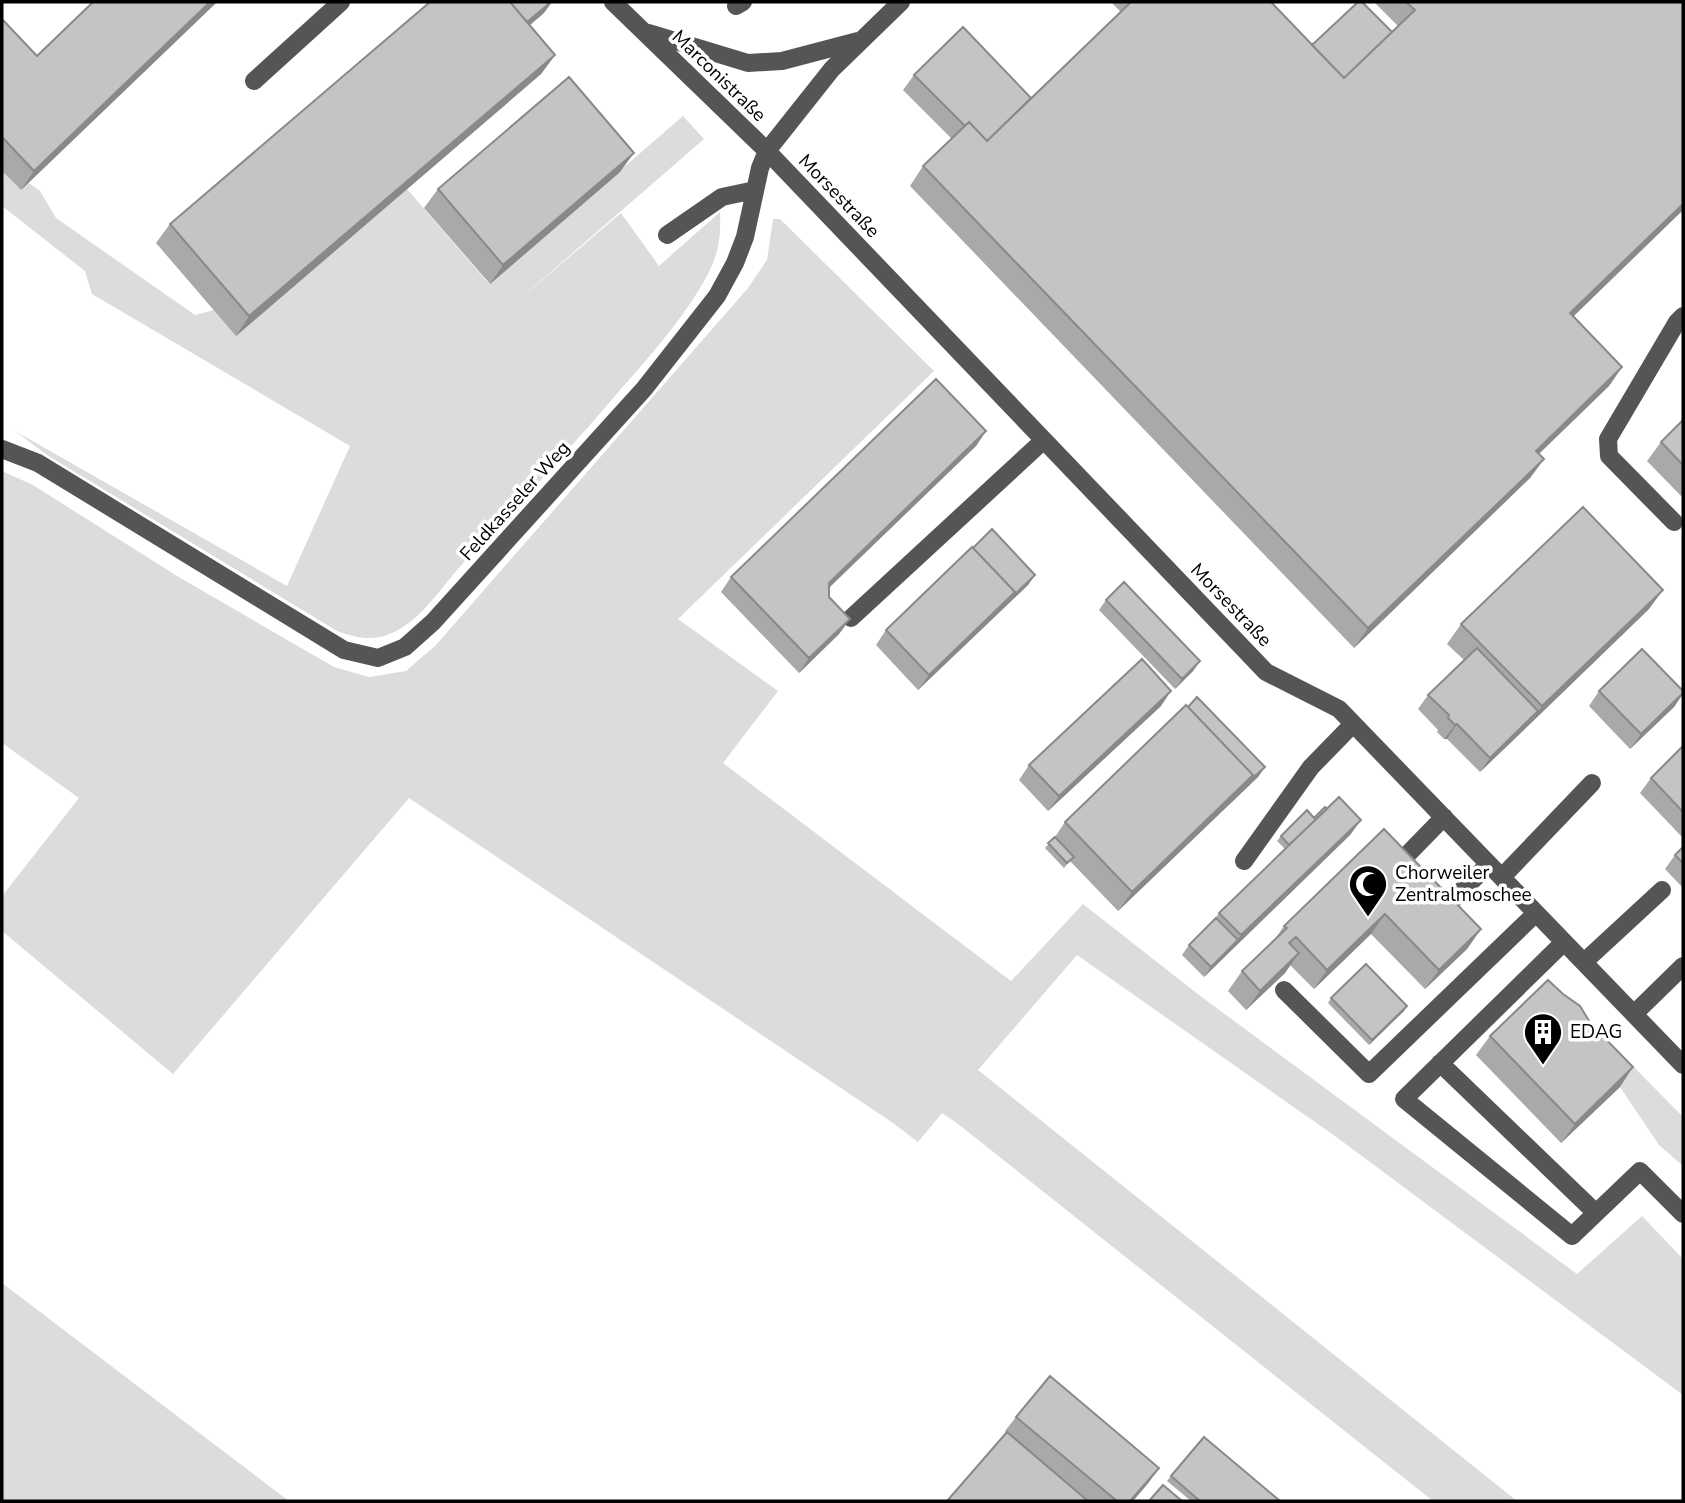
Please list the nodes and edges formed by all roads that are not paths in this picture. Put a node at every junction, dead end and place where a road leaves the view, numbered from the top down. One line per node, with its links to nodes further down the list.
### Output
1 (341, 2): 6 (street)
2 (613, 2): 4 (street, Marconistraße)
3 (899, 3): 5 (street, Feldkasseler Weg)
4 (642, 31): 5 (street); 7 (street, Marconistraße)
5 (862, 40): 7 (street, Feldkasseler Weg)
6 (254, 81)
7 (767, 151): 8 (street, Feldkasseler Weg); 11 (street, Morsestraße)
8 (755, 190): 9 (street); 12 (street, Feldkasseler Weg)
9 (667, 236)
10 (1683, 316): 13 (street)
11 (1044, 440): 14 (street); 15 (street, Morsestraße)
12 (2, 449)
13 (1674, 522)
14 (851, 618)
15 (1353, 724): 17 (street, Morsestraße); 19 (street)
16 (1592, 783): 20 (street)
17 (1444, 817): 18 (street); 20 (street, Morsestraße)
18 (1402, 859)
19 (1244, 861)
20 (1495, 871): 22 (street); 23 (street, Morsestraße)
21 (1661, 890): 25 (street)
22 (1446, 906)
23 (1536, 913): 24 (street, Morsestraße); 27 (street)
24 (1564, 942): 25 (street, Morsestraße); 29 (street)
25 (1584, 962): 28 (street, Morsestraße)
26 (1683, 966): 28 (street)
27 (1284, 990)
28 (1634, 1014): 30 (street, Morsestraße)
29 (1440, 1063): 31 (street); 31 (street)
30 (1683, 1065)
31 (1596, 1213): 32 (street)
32 (1683, 1214)

